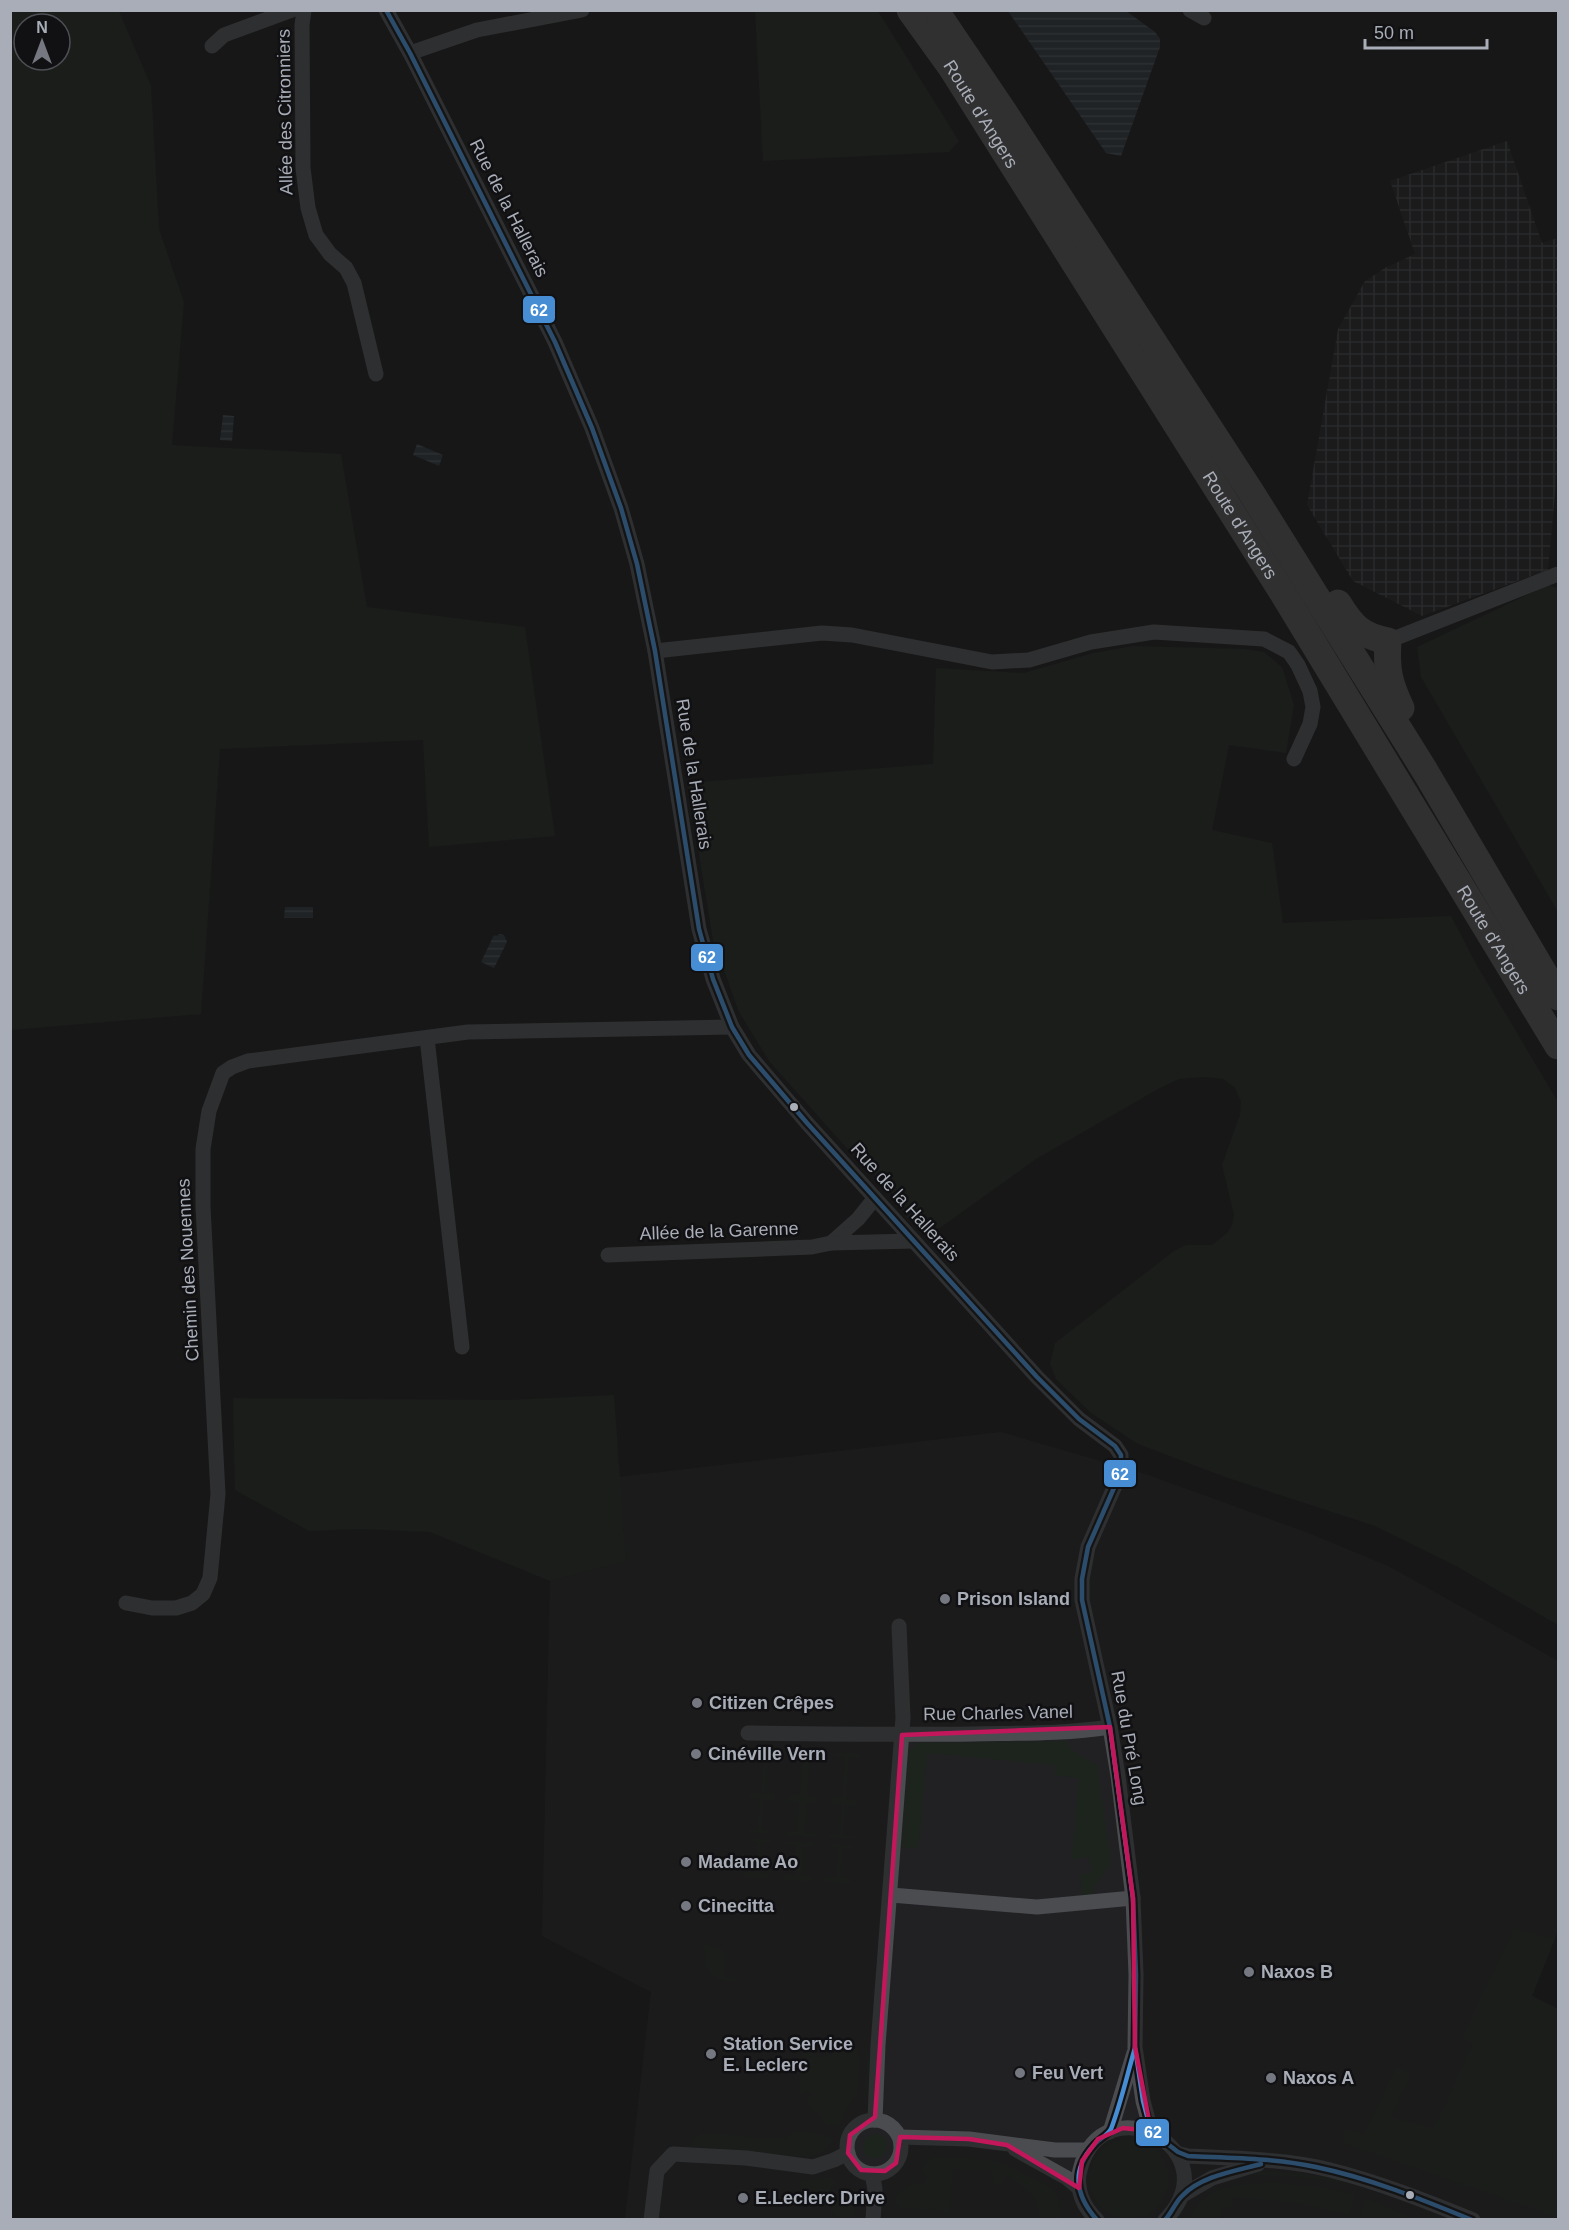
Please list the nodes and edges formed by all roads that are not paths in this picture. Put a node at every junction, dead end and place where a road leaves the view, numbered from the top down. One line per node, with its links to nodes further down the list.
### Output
1 (292, 10): 9 (street, Allée des Citronniers)
2 (304, 10): 11 (street, Allée des Citronniers)
3 (386, 10): 10 (street, Rue de la Hallerais)
4 (582, 10): 10 (street)
5 (910, 10): 21 (highway, Route d'Angers)
6 (935, 10): 12 (highway, Route d'Angers)
7 (1190, 10): 8 (street)
8 (1204, 18)
9 (212, 46)
10 (410, 52): 15 (street, Rue de la Hallerais)
11 (376, 374)
12 (1251, 492): 14 (highway); 17 (highway, Route d'Angers)
13 (1558, 574): 14 (street)
14 (1388, 641): 17 (highway)
15 (655, 651): 16 (street); 19 (street, Rue de la Hallerais)
16 (1294, 759)
17 (1425, 771): 18 (highway, Route d'Angers)
18 (1558, 997)
19 (732, 1027): 20 (street, Chemin des Nouennes); 22 (street, Rue de la Hallerais)
20 (427, 1038): 26 (street); 28 (street, Chemin des Nouennes)
21 (1558, 1046)
22 (875, 1198): 23 (street, Rue de la Hallerais); 24 (street)
23 (914, 1241): 24 (street, Allée de la Garenne); 27 (street, Rue de la Hallerais)
24 (831, 1243): 25 (street, Allée de la Garenne)
25 (608, 1255)
26 (462, 1347)
27 (1115, 1446): 30 (street, Rue du Pré Long)
28 (126, 1603)
29 (899, 1626): 32 (street)
30 (1110, 1727): 32 (street, Rue Charles Vanel); 34 (street, Rue du Pré Long)
31 (748, 1733): 32 (street)
32 (902, 1735): 33 (street, Rue Charles Vanel)
33 (891, 1895): 34 (street); 36 (street, Rue Charles Vanel)
34 (1133, 1898): 35 (street, Rue du Pré Long)
35 (1135, 2047): 37 (street, Rue du Pré Long); 38 (street, Rue du Pré Long)
36 (876, 2120): 39 (street); 42 (street)
37 (1151, 2131): 38 (street); 43 (street)
38 (1110, 2132): 41 (street)
39 (900, 2138): 40 (street); 45 (street)
40 (1007, 2145): 41 (street); 46 (street)
41 (1088, 2150): 46 (street)
42 (848, 2153): 45 (street); 48 (street)
43 (1176, 2153): 44 (street); 47 (street)
44 (1268, 2162): 47 (street); 53 (street)
45 (872, 2174): 49 (street)
46 (1081, 2194): 50 (street); 51 (street)
47 (1181, 2196): 52 (street)
48 (651, 2220)
49 (873, 2220)
50 (1080, 2220)
51 (1097, 2220)
52 (1165, 2220)
53 (1473, 2220)

